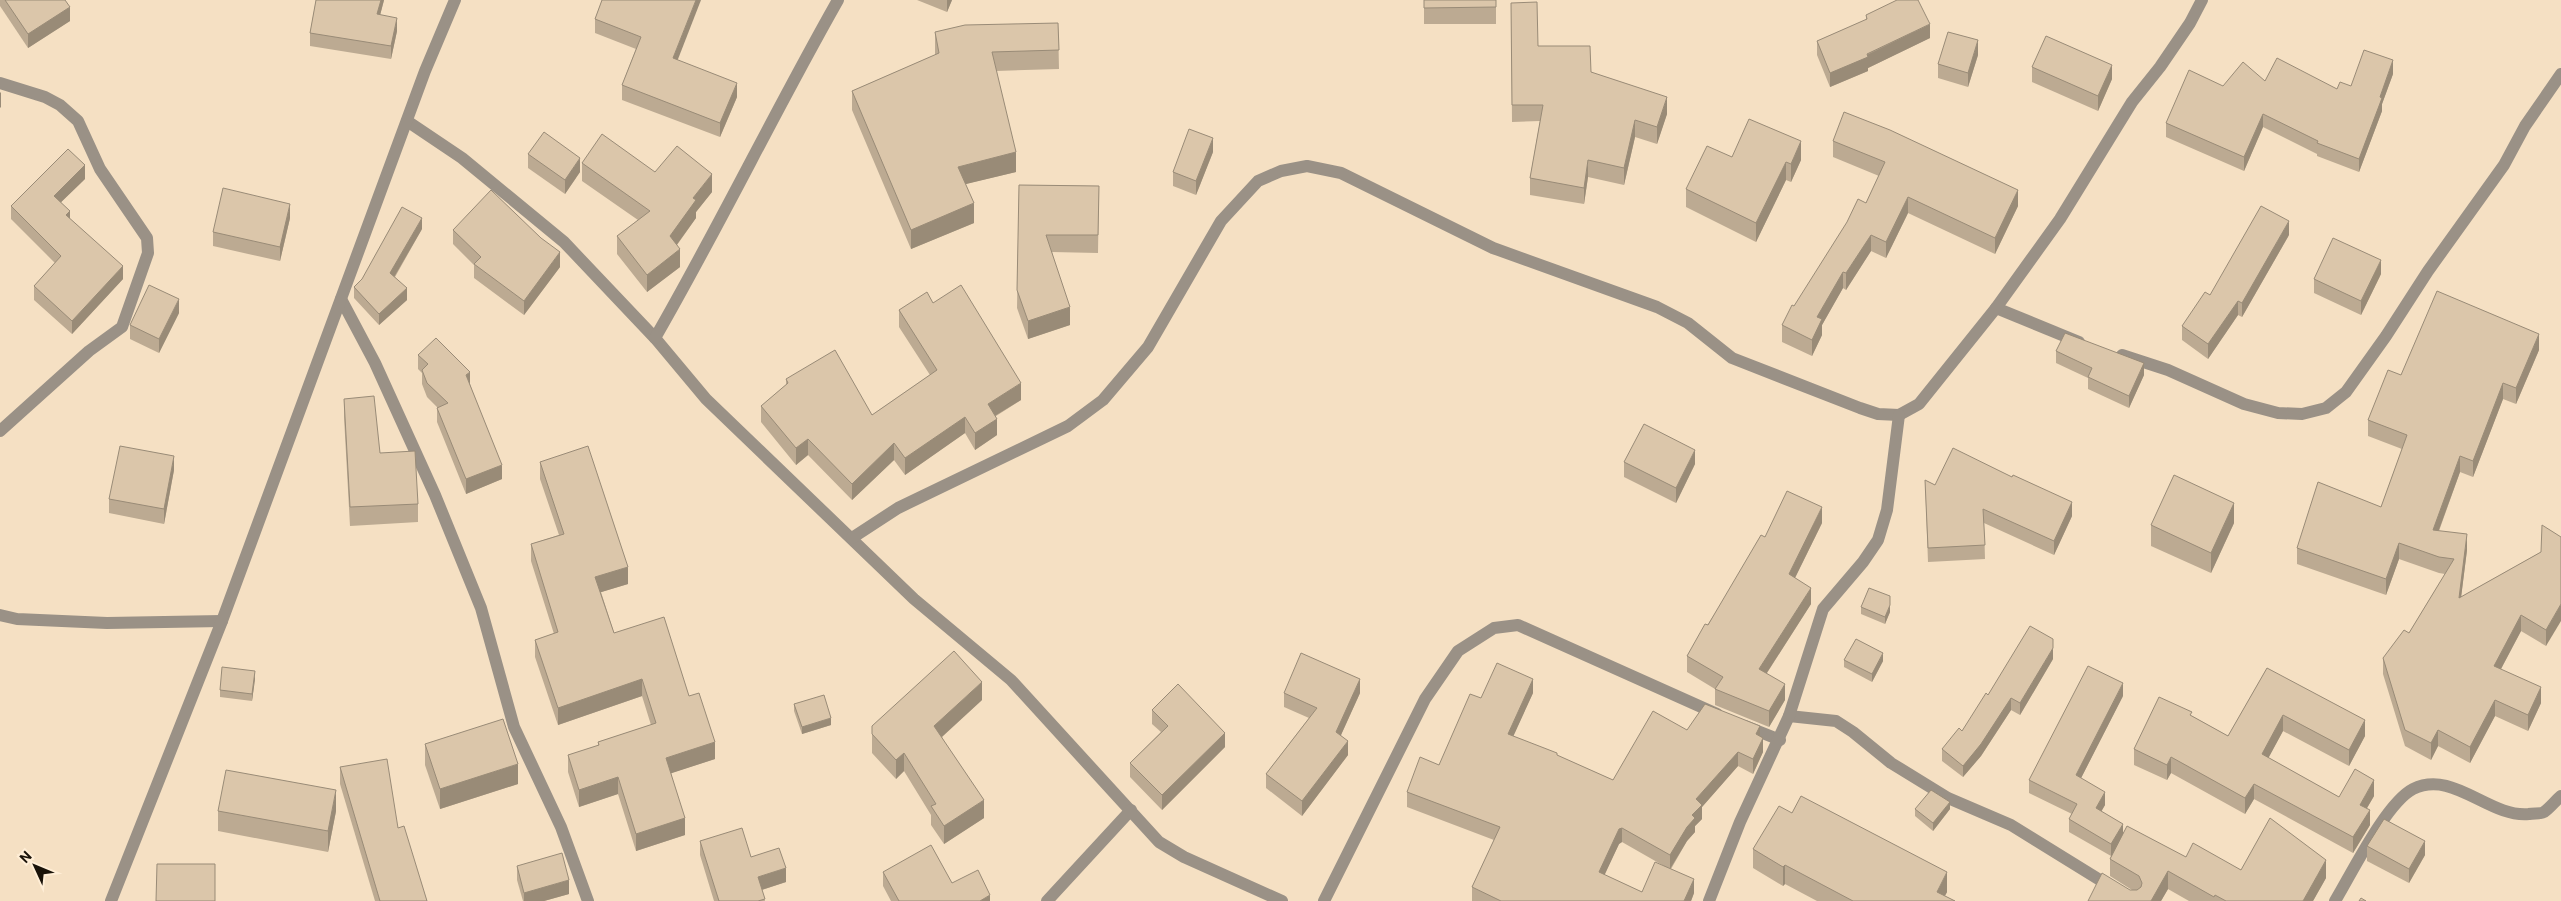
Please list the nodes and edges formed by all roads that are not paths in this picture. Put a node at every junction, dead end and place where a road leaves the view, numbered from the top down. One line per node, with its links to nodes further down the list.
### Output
1 (455, 0): 6 (street)
2 (838, 0): 9 (street)
3 (2202, 0): 8 (street)
4 (2561, 74): 11 (street)
5 (0, 83): 13 (street)
6 (407, 121): 7 (street); 9 (street)
7 (341, 299): 16 (street); 22 (street)
8 (1996, 308): 10 (street); 12 (street)
9 (655, 338): 14 (street)
10 (2088, 345)
11 (2106, 351)
12 (1899, 415): 14 (street); 17 (street)
13 (0, 431)
14 (852, 538): 20 (street)
15 (0, 615): 16 (street)
16 (222, 620): 21 (street)
17 (1790, 716): 18 (street); 27 (street)
18 (1780, 740): 25 (street); 26 (street)
19 (2561, 796): 28 (street)
20 (1131, 810): 23 (street); 24 (street)
21 (111, 901)
22 (588, 901)
23 (1047, 901)
24 (1282, 901)
25 (1324, 901)
26 (1709, 901)
27 (2134, 901)
28 (2335, 901)

